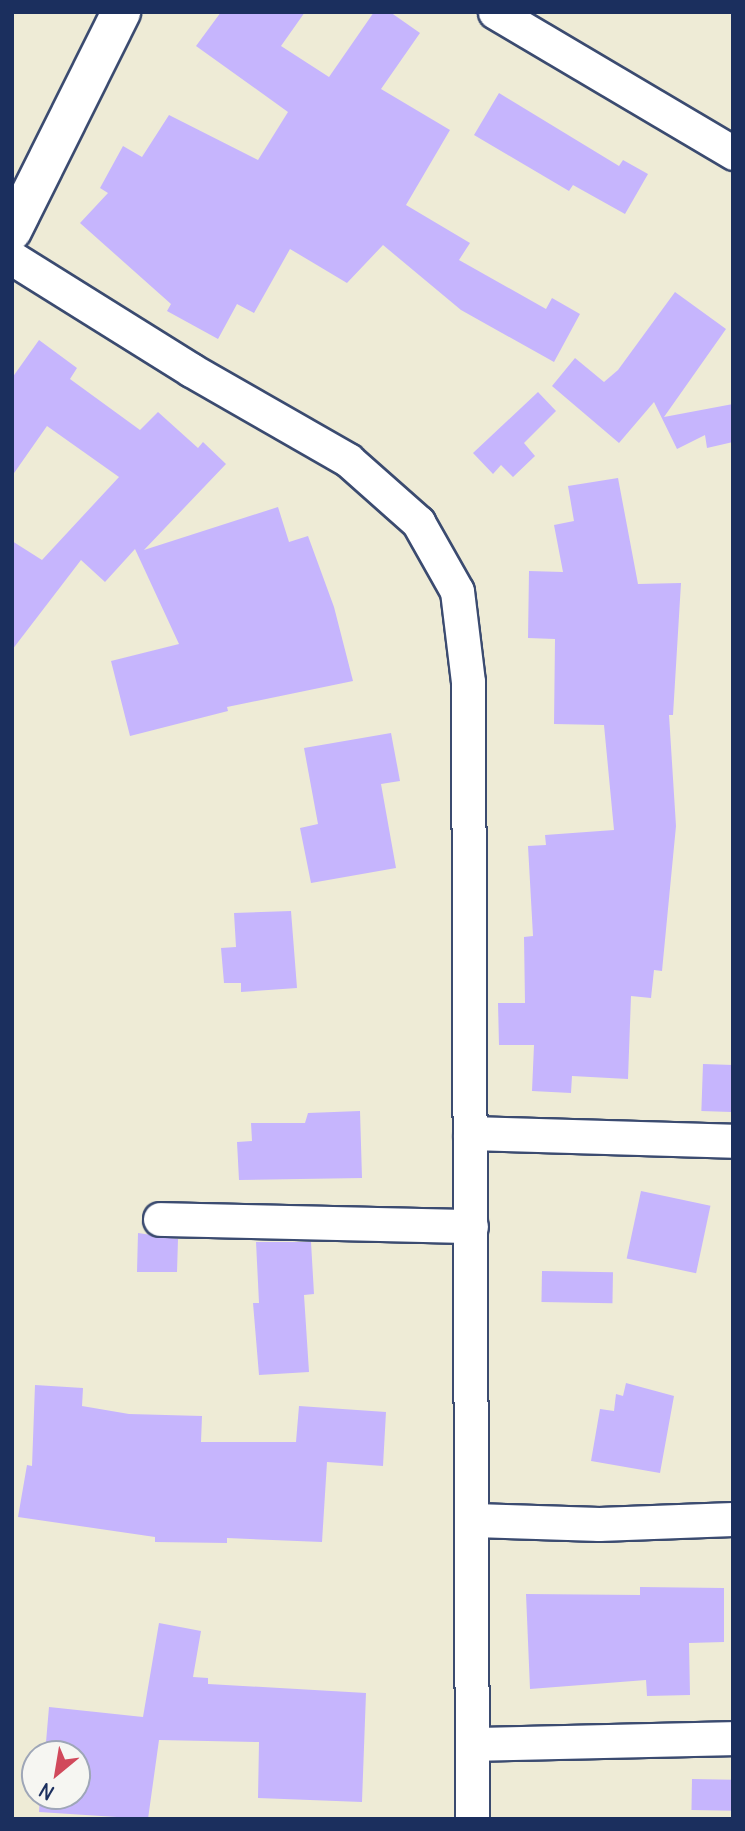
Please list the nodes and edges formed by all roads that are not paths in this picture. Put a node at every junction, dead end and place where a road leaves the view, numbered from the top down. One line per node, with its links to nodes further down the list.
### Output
1 (121, 12): 4 (street)
2 (495, 12): 3 (street)
3 (733, 153)
4 (12, 231)
5 (12, 258): 6 (street)
6 (470, 1133): 7 (street); 9 (street)
7 (733, 1141)
8 (160, 1219): 9 (street)
9 (471, 1226): 11 (street)
10 (733, 1519): 11 (street)
11 (474, 1520): 13 (street)
12 (733, 1738): 13 (street)
13 (473, 1744): 14 (street)
14 (472, 1819)

